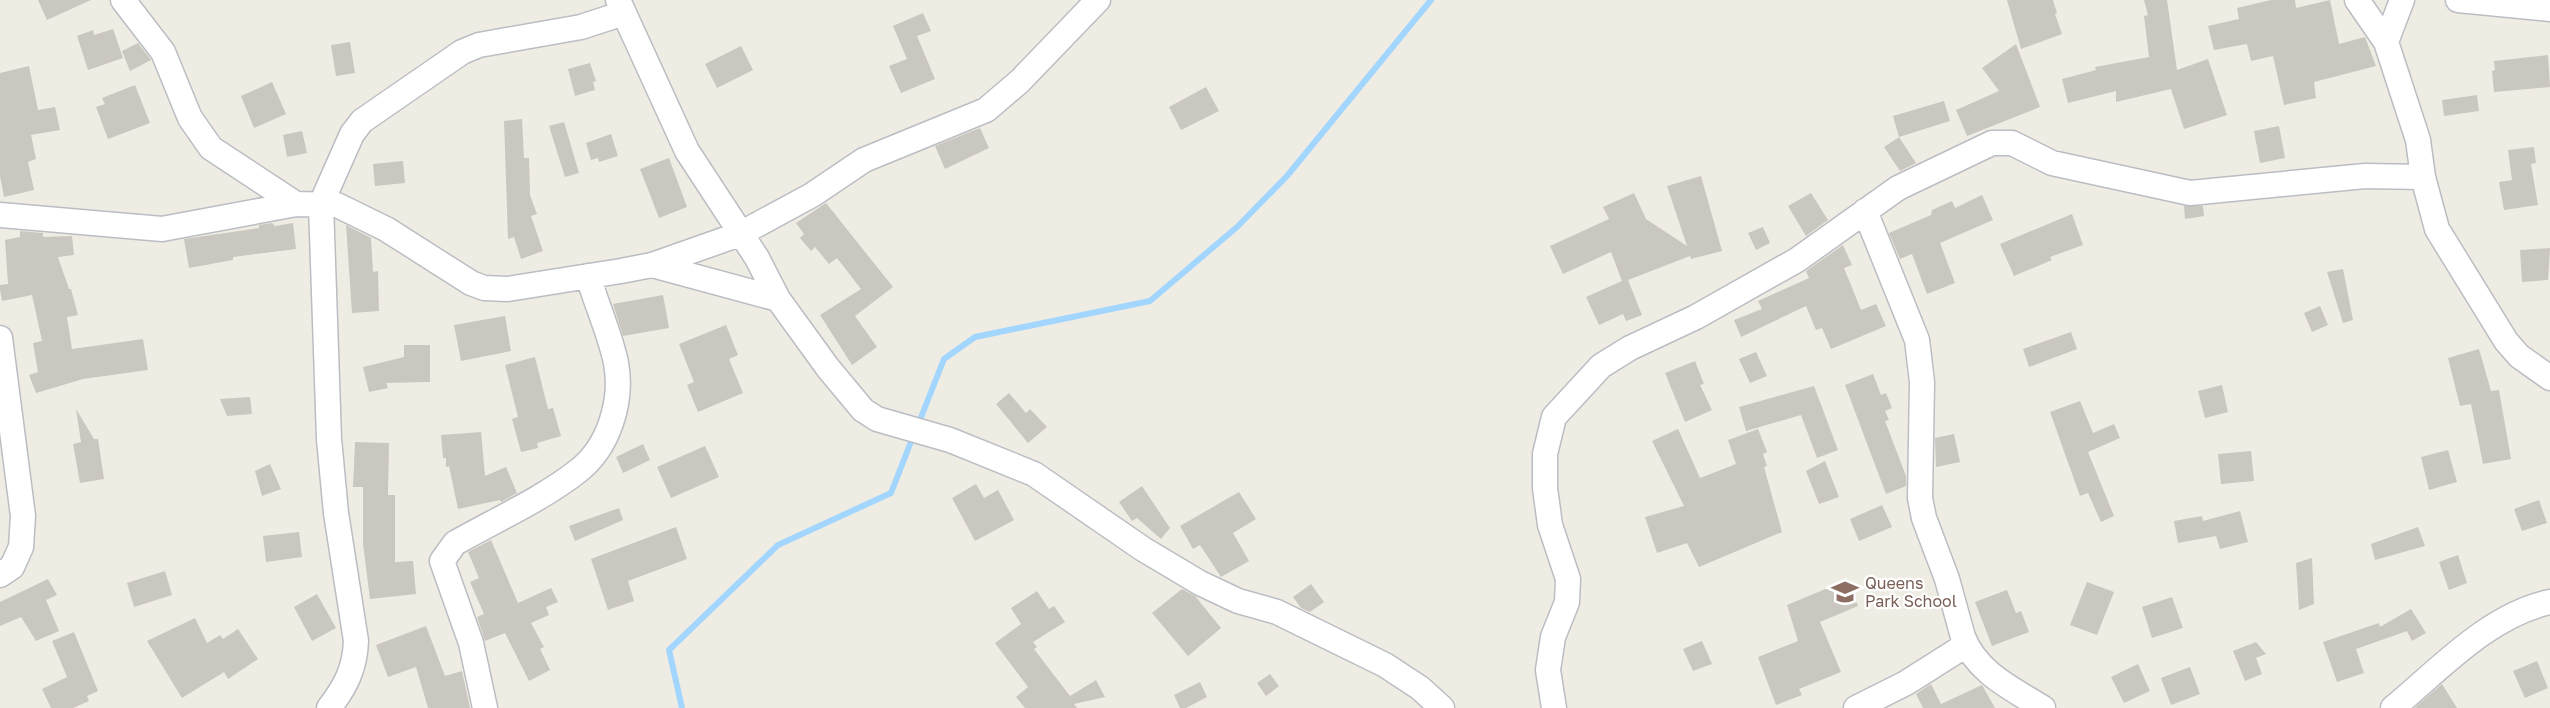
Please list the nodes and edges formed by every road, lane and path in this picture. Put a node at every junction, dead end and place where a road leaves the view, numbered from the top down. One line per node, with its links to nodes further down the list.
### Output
1 (123, 0): 10 (street)
2 (1098, 0): 14 (street)
3 (2358, 0): 8 (street)
4 (2402, 0): 8 (street)
5 (2460, 0): 7 (street)
6 (621, 7): 11 (street); 14 (street)
7 (2550, 9)
8 (2386, 42): 9 (street)
9 (2424, 177): 12 (street); 19 (street)
10 (296, 204): 11 (street); 13 (street)
11 (321, 204): 16 (street); 23 (street)
12 (1865, 211): 22 (street); 26 (street)
13 (0, 215)
14 (740, 234): 15 (street); 17 (street)
15 (652, 265): 16 (street); 17 (street)
16 (588, 276): 24 (street)
17 (778, 299): 25 (street)
18 (0, 338): 20 (street)
19 (2550, 378)
20 (0, 575)
21 (2550, 602): 29 (street)
22 (1966, 645): 27 (street); 28 (street)
23 (329, 708)
24 (485, 708)
25 (1442, 708)
26 (1554, 708)
27 (1856, 708)
28 (2043, 708)
29 (2393, 708)

